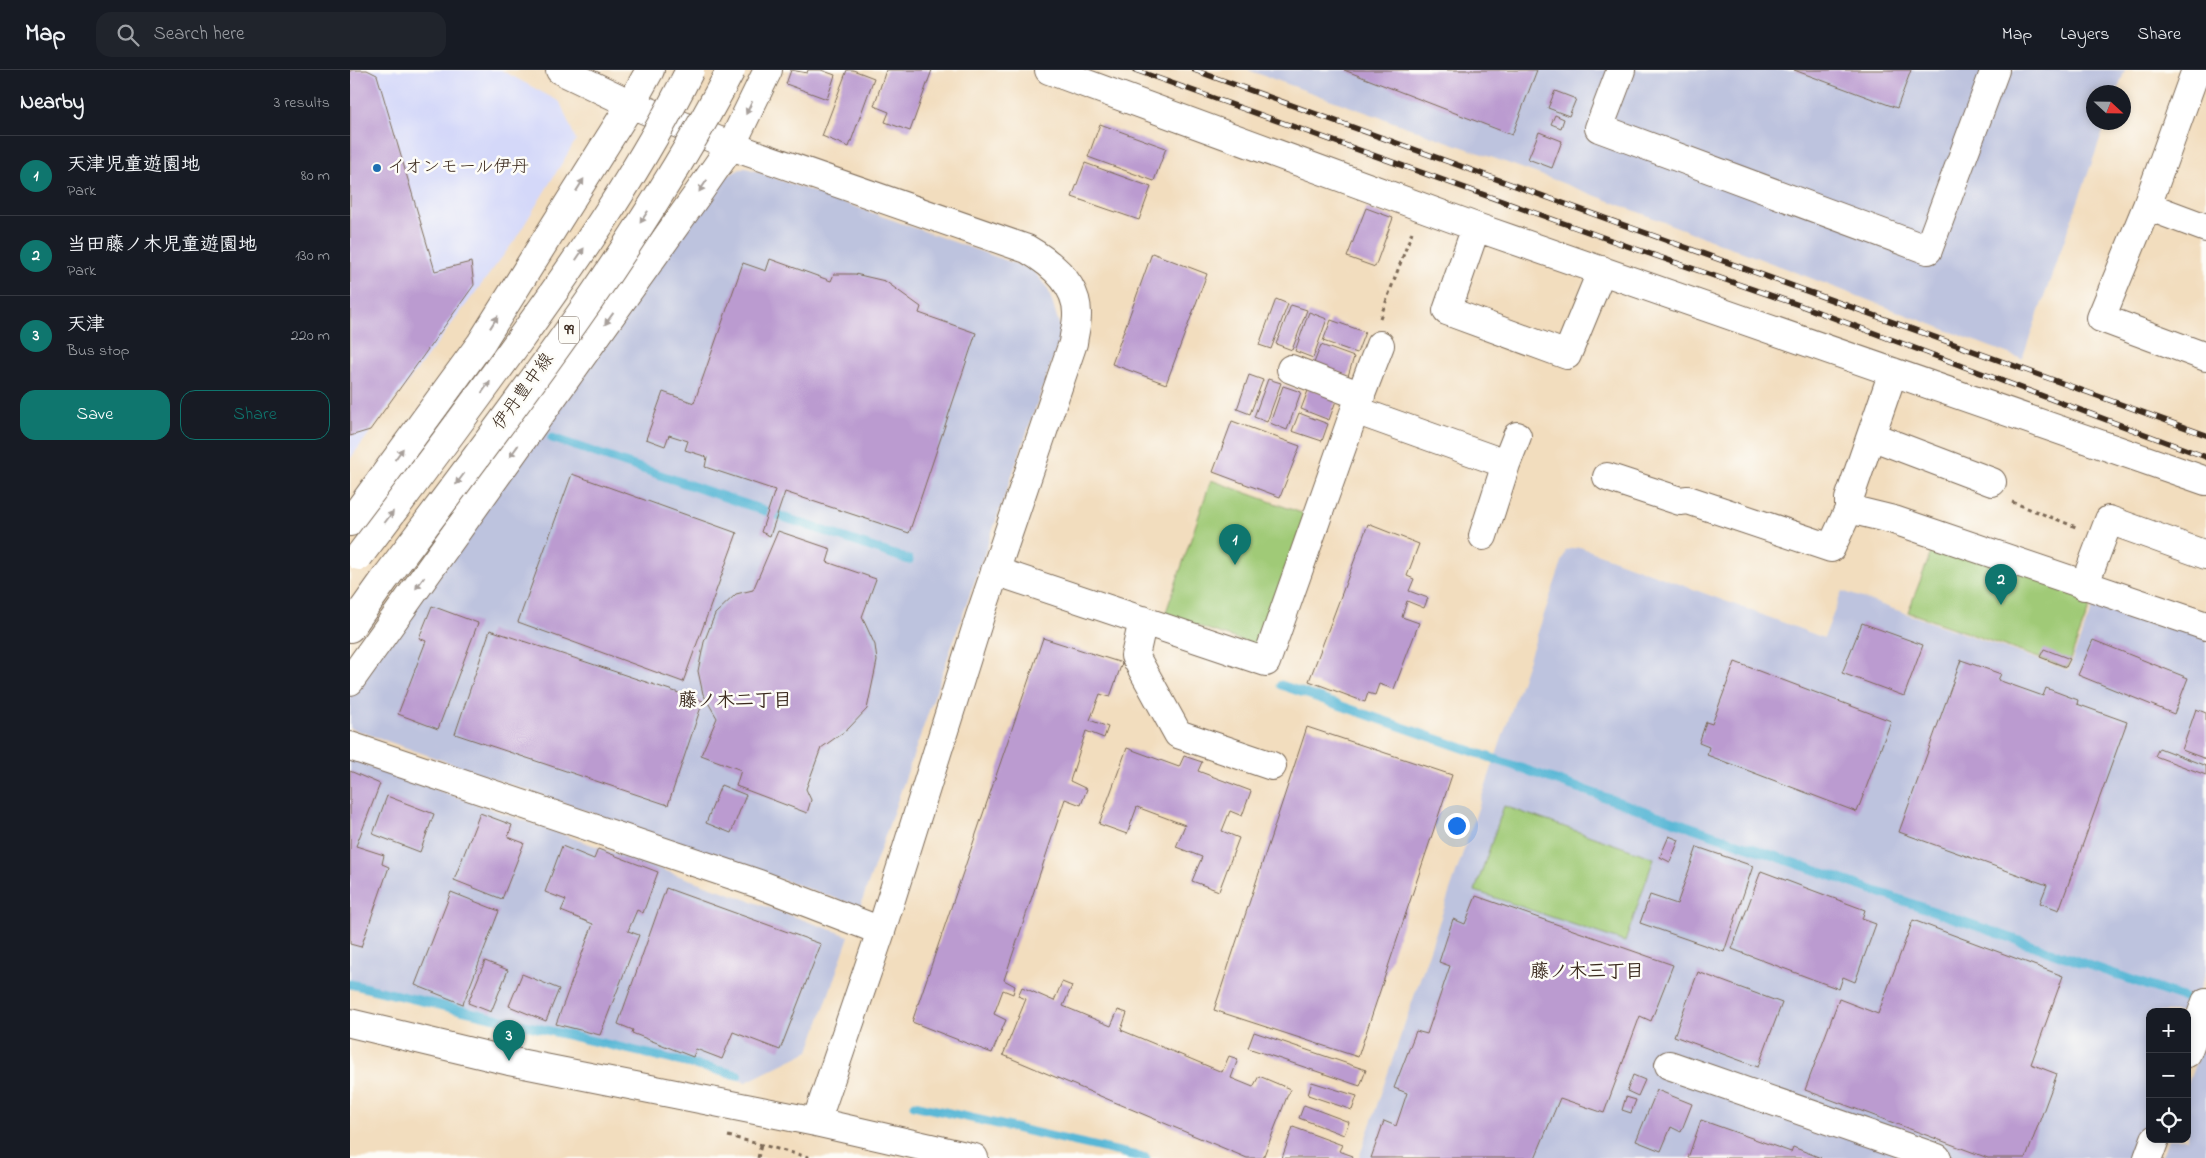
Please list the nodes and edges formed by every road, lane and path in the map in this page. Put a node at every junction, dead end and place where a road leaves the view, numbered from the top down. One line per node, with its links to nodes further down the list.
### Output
1 (560, 70): 10 (street)
2 (650, 70): 10 (street)
3 (690, 70): 33 (street, 伊丹豊中線 / 99, one-way to 3, bridge)
4 (731, 70): 38 (street, 伊丹豊中線 / 99, one-way to 38, bridge)
5 (768, 70): 11 (street, one-way to 11)
6 (1049, 70): 12 (street)
7 (1621, 70): 8 (street)
8 (1995, 70)
9 (2196, 70): 13 (street)
10 (631, 104): 11 (street); 29 (street, one-way to 10)
11 (731, 146): 34 (street); 39 (street, one-way to 39)
12 (1422, 206): 14 (street); 17 (path)
13 (2147, 206): 15 (street); 18 (street)
14 (1476, 227): 16 (street); 16 (street)
15 (2206, 228)
16 (1602, 270): 20 (street)
17 (1380, 345): 21 (street)
18 (2206, 357)
19 (1291, 369): 21 (street)
20 (1893, 372): 23 (street); 26 (street)
21 (1358, 403): 24 (street); 36 (street)
22 (1517, 436): 24 (street)
23 (1871, 436): 27 (street); 28 (street)
24 (1506, 464): 30 (street)
25 (1607, 477): 28 (street)
26 (2206, 481)
27 (1992, 482): 31 (path)
28 (1849, 509): 35 (street)
29 (350, 522)
30 (1483, 536)
31 (2102, 537): 32 (street); 35 (street)
32 (2206, 555)
33 (355, 562)
34 (995, 571): 36 (street); 42 (street)
35 (2084, 586): 37 (street)
36 (1143, 620): 41 (street)
37 (2206, 626)
38 (350, 628)
39 (350, 680)
40 (350, 746): 42 (street)
41 (1272, 766)
42 (881, 931): 47 (street)
43 (2206, 1002): 45 (street)
44 (350, 1023): 47 (street)
45 (2191, 1042)
46 (1669, 1065): 52 (street)
47 (816, 1122): 51 (street)
48 (2154, 1143): 53 (street)
49 (761, 1145): 50 (path)
50 (758, 1158)
51 (974, 1158)
52 (1937, 1158)
53 (2148, 1158)

